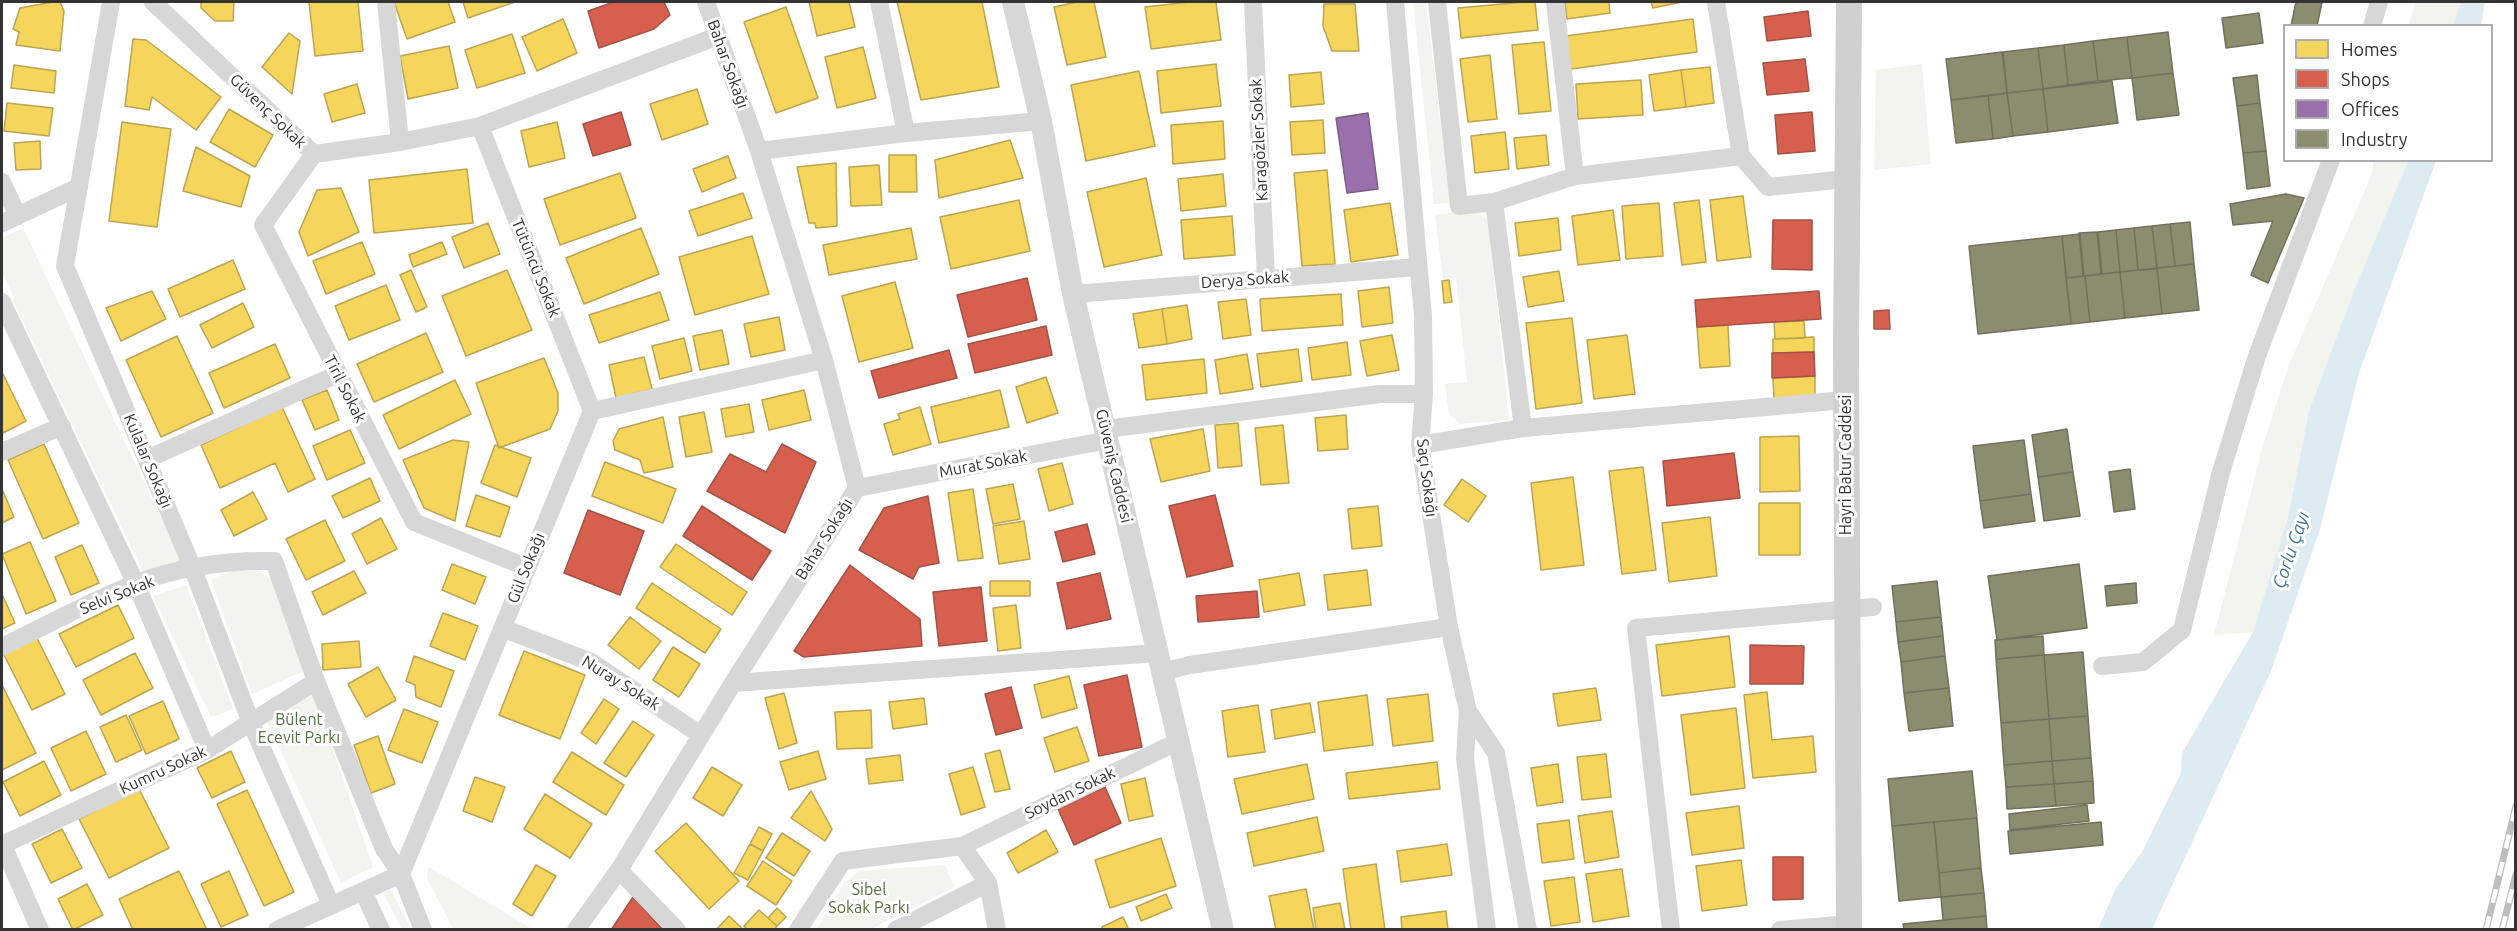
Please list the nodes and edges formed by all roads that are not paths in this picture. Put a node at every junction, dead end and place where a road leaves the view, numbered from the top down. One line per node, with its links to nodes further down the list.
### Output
1 (111, 2): 27 (street, Kulalar Sokağı)
2 (153, 2): 21 (street, Güvenç Sokak)
3 (386, 2): 19 (street)
4 (706, 2): 15 (street, Bahar Sokağı)
5 (879, 2): 18 (street)
6 (1013, 2): 16 (street, Güveniş Caddesi)
7 (1252, 2): 31 (street, Karagözler Sokak)
8 (1395, 2): 30 (street, Saçı Sokağı)
9 (1437, 2): 28 (street)
10 (1555, 2): 24 (street)
11 (1716, 2): 22 (street)
12 (1849, 2): 25 (main road, Hayri Batur Caddesi)
13 (2379, 2): 14 (street)
14 (2373, 24)
15 (718, 36): 17 (street, Güvenç Sokak); 20 (street, Bahar Sokağı)
16 (1041, 121): 18 (street); 32 (street, Güveniş Caddesi)
17 (480, 126): 19 (street, Güvenç Sokak); 38 (street, Tütüncü Sokak)
18 (906, 133): 20 (street)
19 (400, 142): 21 (street, Güvenç Sokak)
20 (759, 151): 34 (street, Bahar Sokağı)
21 (314, 154): 35 (street, Tiril Sokak)
22 (1741, 156): 24 (street); 25 (street)
23 (2330, 162): 55 (street)
24 (1575, 176): 28 (street)
25 (1847, 179): 37 (main road, Hayri Batur Caddesi)
26 (2, 182): 29 (street)
27 (79, 187): 29 (street); 44 (street, Kulalar Sokağı)
28 (1494, 202): 40 (street)
29 (10, 220)
30 (1418, 267): 31 (street, Derya Sokak); 36 (street, Saçı Sokağı)
31 (1266, 278): 32 (street, Derya Sokak)
32 (1073, 294): 41 (street, Güveniş Caddesi)
33 (2, 302): 39 (street)
34 (824, 360): 38 (street); 45 (street, Bahar Sokağı)
35 (338, 374): 44 (street); 46 (street, Tiril Sokak)
36 (1424, 394): 41 (street, Murat Sokak); 42 (street, Saçı Sokağı)
37 (1846, 400): 40 (street); 50 (main road, Hayri Batur Caddesi)
38 (592, 411): 46 (street, Gül Sokağı)
39 (62, 426): 43 (street); 48 (street)
40 (1523, 428): 42 (street)
41 (1107, 434): 45 (street, Murat Sokak); 54 (street, Güveniş Caddesi)
42 (1420, 445): 51 (street, Saçı Sokağı)
43 (2, 452)
44 (147, 459): 47 (street, Kulalar Sokağı)
45 (857, 488): 57 (street, Bahar Sokağı)
46 (526, 567): 52 (street, Gül Sokağı)
47 (193, 568): 48 (street, Selvi Sokak); 56 (street, Selvi Sokak); 59 (street, Kulalar Sokağı)
48 (136, 584): 53 (street, Selvi Sokak); 62 (street)
49 (1873, 607): 50 (street)
50 (1847, 609): 70 (main road, Hayri Batur Caddesi); 83 (street)
51 (1449, 627): 54 (street); 58 (street, Saçı Sokağı)
52 (502, 628): 60 (street, Nuray Sokak); 66 (street, Gül Sokağı)
53 (2, 647)
54 (1160, 663): 57 (street); 61 (street, Güveniş Caddesi)
55 (2102, 666)
56 (316, 681): 59 (street, Kumru Sokak); 66 (street)
57 (733, 683): 60 (street, Bahar Sokağı)
58 (1468, 711): 81 (street); 82 (street)
59 (252, 723): 62 (street, Kumru Sokak); 69 (street, Kulalar Sokağı)
60 (701, 735): 65 (street, Bahar Sokağı)
61 (1179, 741): 64 (street, Soydan Sokak); 80 (street, Güveniş Caddesi)
62 (207, 750): 63 (street, Kumru Sokak)
63 (2, 844): 71 (street)
64 (962, 846): 67 (street); 77 (street, Soydan Sokak)
65 (619, 870): 75 (street, Bahar Sokağı); 76 (street)
66 (401, 874): 68 (street); 74 (street)
67 (988, 883): 78 (street); 79 (street)
68 (363, 891): 69 (street); 73 (street)
69 (331, 905): 72 (street)
70 (1849, 927): 84 (street)
71 (40, 930)
72 (277, 930)
73 (381, 930)
74 (423, 930)
75 (576, 930)
76 (677, 930)
77 (798, 930)
78 (896, 930)
79 (997, 930)
80 (1223, 930)
81 (1488, 930)
82 (1528, 930)
83 (1671, 930)
84 (1780, 930)

